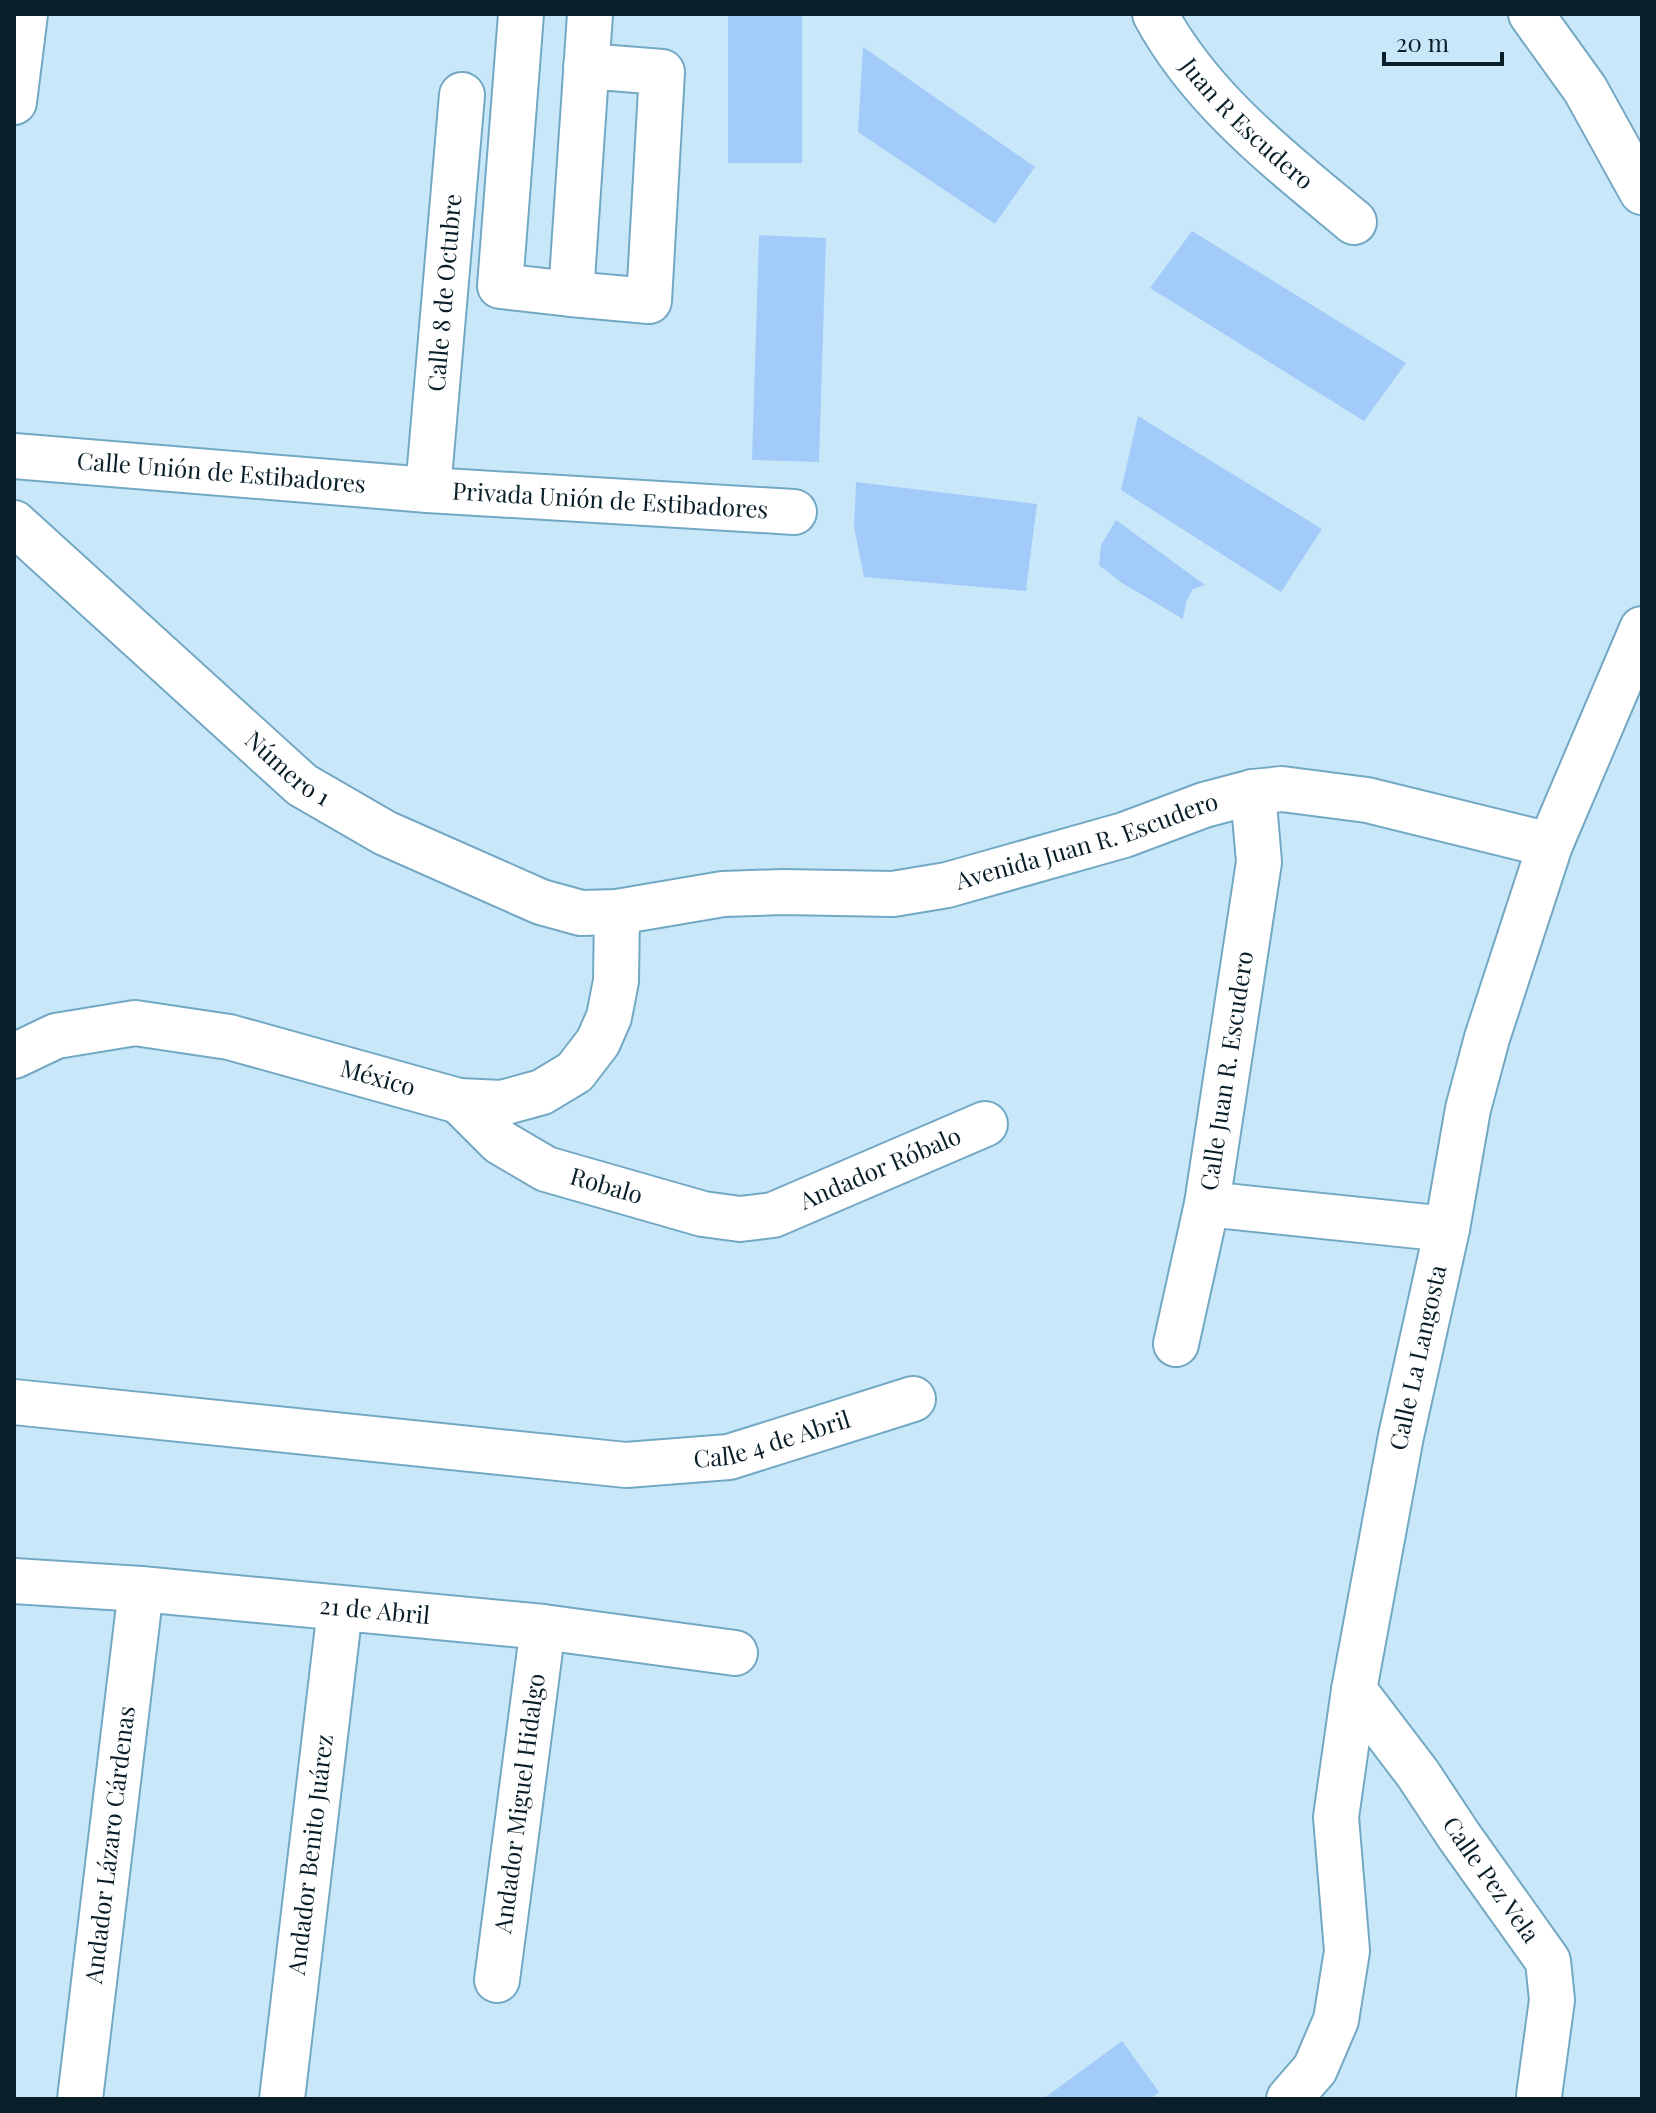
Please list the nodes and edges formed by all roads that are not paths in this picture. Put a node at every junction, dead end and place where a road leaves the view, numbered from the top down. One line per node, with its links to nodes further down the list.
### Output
1 (25, 14): 8 (street)
2 (521, 14): 11 (street)
3 (590, 14): 6 (street)
4 (1155, 14): 10 (street, Juan R Escudero)
5 (1531, 14): 9 (street)
6 (586, 66): 11 (street); 11 (street)
7 (462, 95): 13 (street, Calle 8 de Octubre)
8 (14, 102)
9 (1642, 192)
10 (1354, 222)
11 (571, 294)
12 (14, 456): 13 (street, Calle Unión de Estibadores)
13 (428, 490): 14 (street, Privada Unión de Estibadores)
14 (794, 512)
15 (14, 523): 19 (street, Número 1)
16 (1642, 629): 18 (street, Calle La Langosta)
17 (1253, 792): 18 (street, Avenida Juan R. Escudero); 19 (street, Avenida Juan R. Escudero); 23 (street, Calle Juan R. Escudero)
18 (1550, 845): 25 (street, Calle La Langosta)
19 (617, 912): 21 (street, México)
20 (14, 1056): 21 (street, México)
21 (459, 1101): 24 (street, Robalo)
22 (985, 1124): 24 (street, Andador Róbalo)
23 (1207, 1204): 25 (street, Calle Juan R. Escudero); 26 (street)
24 (773, 1215)
25 (1447, 1229): 34 (street, Calle La Langosta)
26 (1176, 1344)
27 (913, 1399): 28 (street, Calle 4 de Abril)
28 (14, 1402)
29 (14, 1581): 30 (street, 21 de Abril)
30 (141, 1589): 31 (street, 21 de Abril); 37 (street, Andador Lázaro Cárdenas)
31 (340, 1609): 32 (street, 21 de Abril); 38 (street, Andador Benito Juárez)
32 (543, 1627): 33 (street, 21 de Abril); 35 (street, Andador Miguel Hidalgo)
33 (735, 1653)
34 (1354, 1690): 36 (street, Calle Pez Vela); 39 (street, Calle La Langosta)
35 (497, 1980)
36 (1539, 2096)
37 (80, 2099)
38 (282, 2099)
39 (1289, 2099)

